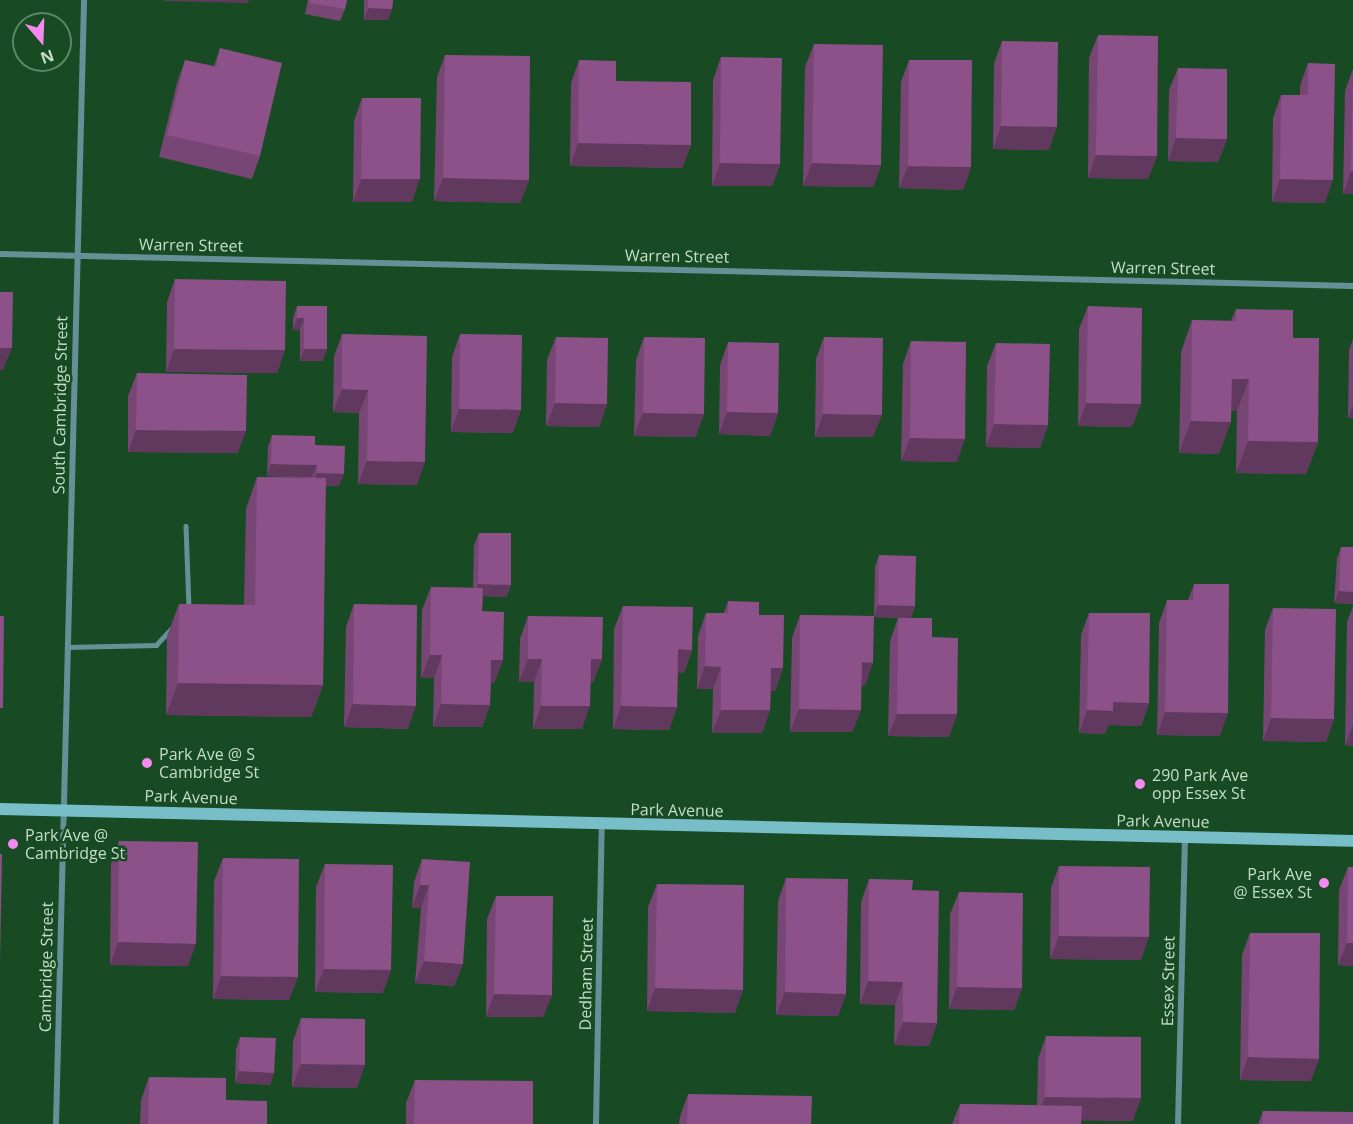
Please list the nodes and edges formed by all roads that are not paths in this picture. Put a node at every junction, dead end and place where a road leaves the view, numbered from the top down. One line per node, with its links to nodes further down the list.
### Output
1 (84, 0): 3 (street, South Cambridge Street)
2 (0, 254): 3 (street, Warren Street)
3 (77, 256): 4 (street, Warren Street); 8 (street, South Cambridge Street)
4 (1353, 286)
5 (186, 526): 6 (lane)
6 (189, 611)
7 (173, 628): 8 (lane)
8 (67, 647): 10 (street, South Cambridge Street)
9 (0, 809): 10 (main road, Park Avenue)
10 (63, 810): 11 (main road, Park Avenue); 14 (street, Cambridge Street)
11 (602, 825): 12 (main road, Park Avenue); 15 (street, Dedham Street)
12 (1185, 838): 13 (main road, Park Avenue); 16 (street, Essex Street)
13 (1353, 841)
14 (56, 1124)
15 (596, 1124)
16 (1178, 1124)

